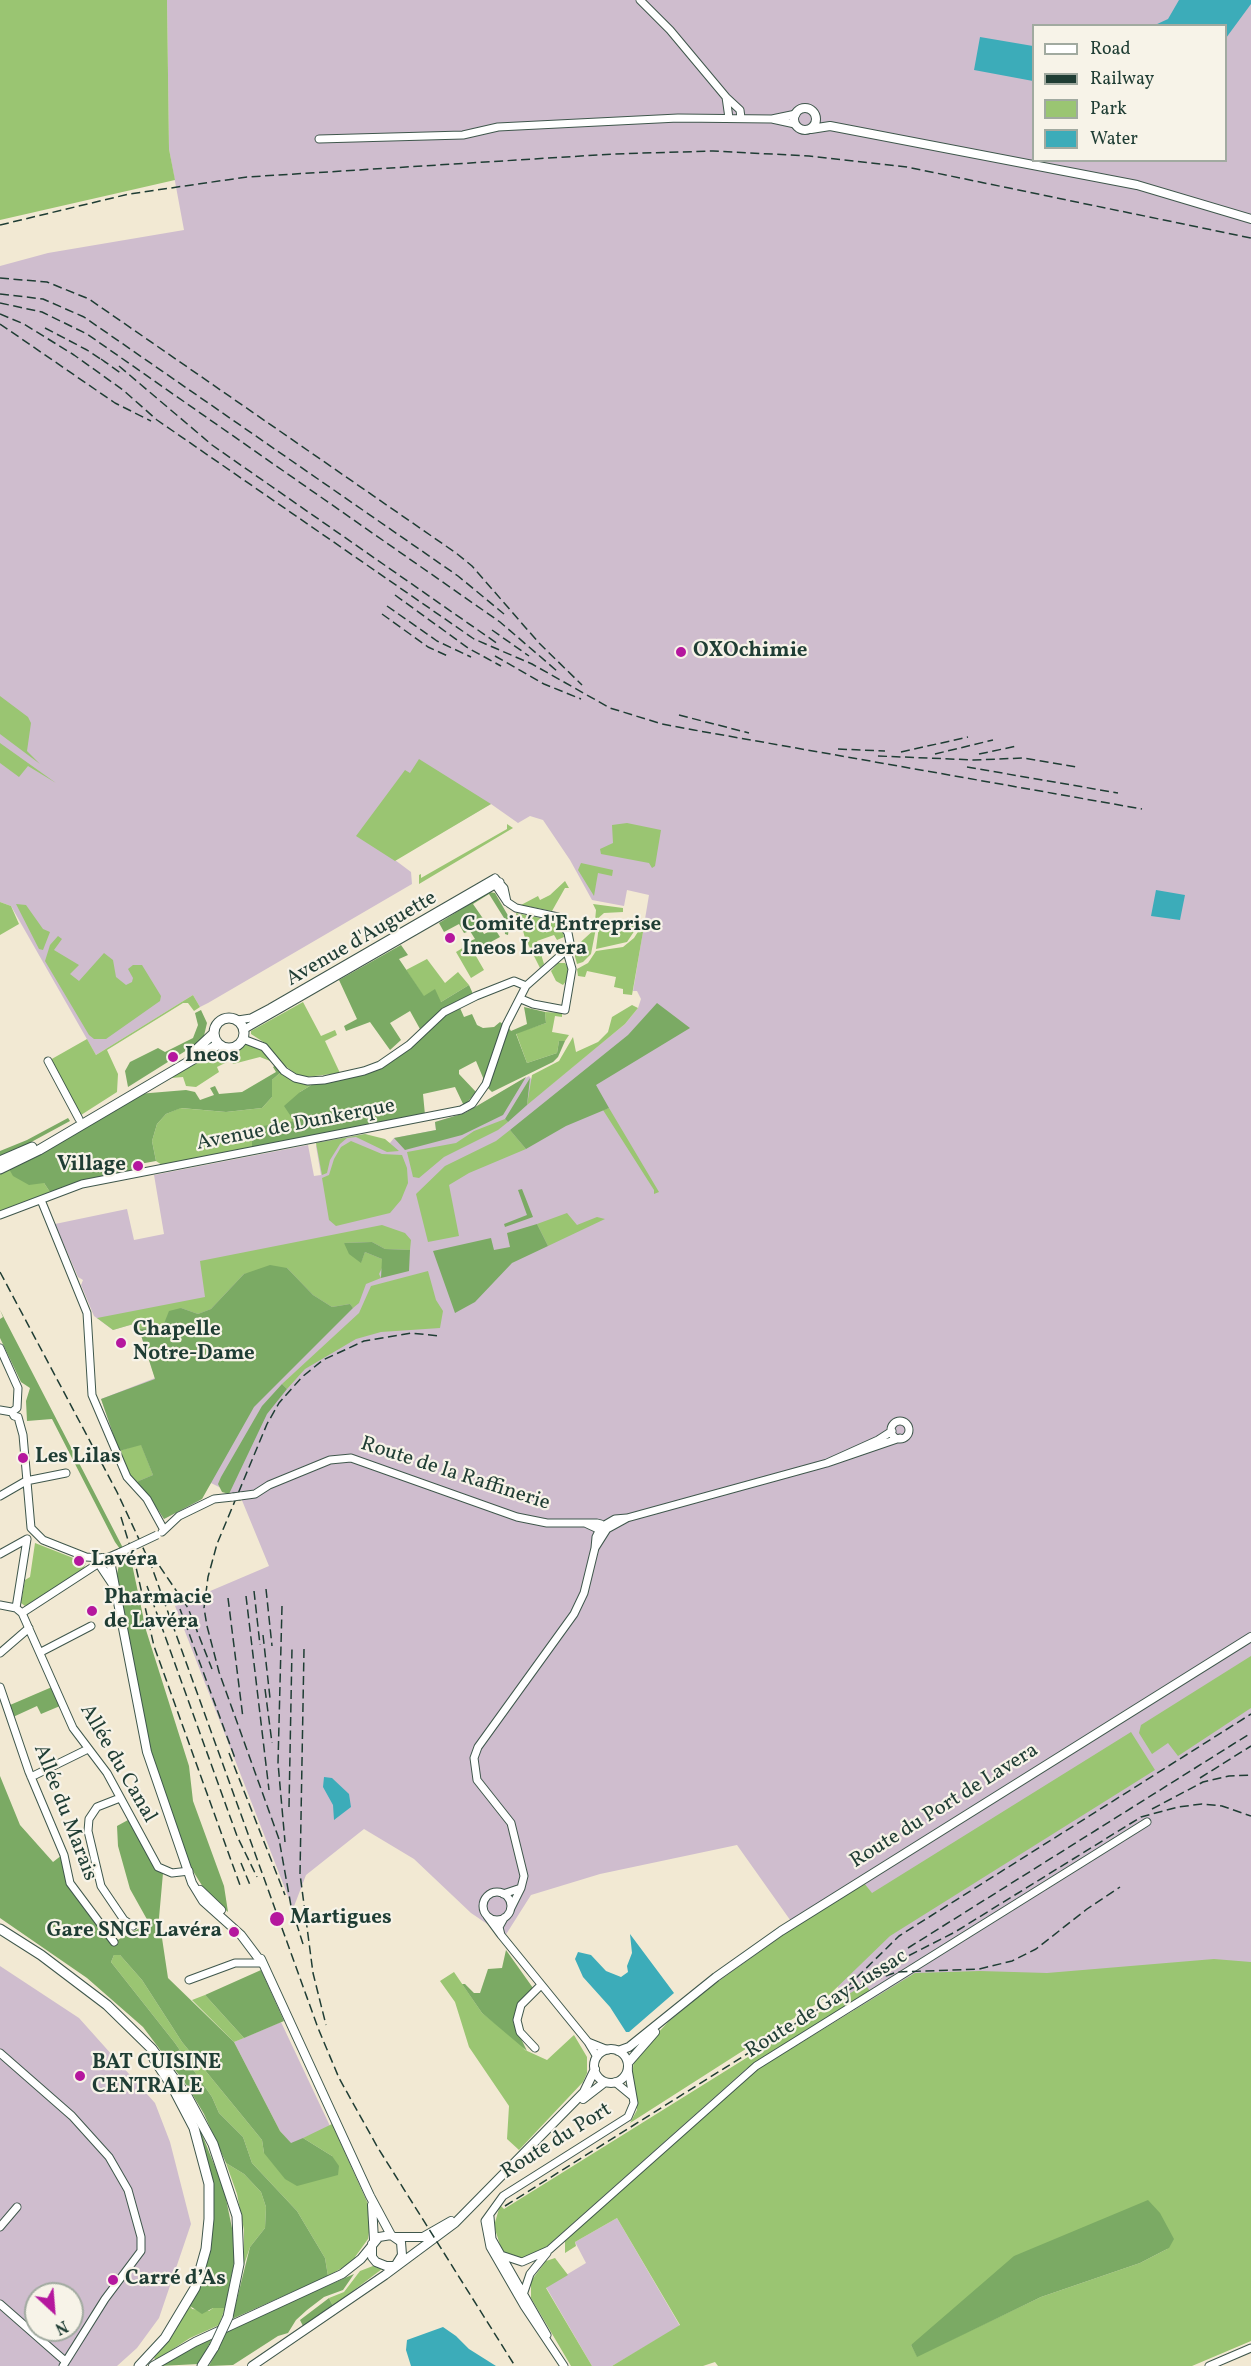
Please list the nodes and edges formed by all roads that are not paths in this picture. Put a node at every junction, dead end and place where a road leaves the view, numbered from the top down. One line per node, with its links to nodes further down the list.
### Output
1 (640, 0): 2 (street)
2 (726, 97): 5 (street); 6 (street)
3 (796, 114): 4 (street); 7 (street); 8 (street)
4 (816, 116): 9 (street); 10 (street)
5 (729, 118): 6 (street); 11 (street)
6 (741, 118): 7 (street)
7 (772, 119): 8 (street)
8 (795, 124): 10 (street)
9 (830, 126): 10 (street); 12 (street)
10 (811, 129)
11 (319, 140)
12 (1251, 219)
13 (497, 881): 14 (street); 19 (street, Avenue d'Auguette); 21 (street, Avenue d'Auguette)
14 (570, 946): 15 (street); 16 (street)
15 (558, 958): 16 (street); 17 (street)
16 (571, 964): 18 (street)
17 (526, 986): 18 (street, Avenue de Dunkerque); 21 (street)
18 (521, 999): 26 (street, Avenue de Dunkerque)
19 (237, 1020): 20 (main road); 21 (main road)
20 (213, 1034): 22 (main road); 24 (main road)
21 (243, 1035): 22 (main road)
22 (219, 1044): 25 (main road)
23 (48, 1061): 24 (street)
24 (79, 1119): 25 (main road)
25 (1, 1167)
26 (41, 1200): 27 (street, Avenue de Dunkerque); 38 (street)
27 (0, 1215)
28 (0, 1348): 30 (street)
29 (0, 1408): 30 (street)
30 (16, 1412): 35 (street)
31 (892, 1431): 32 (street); 32 (street); 33 (street)
32 (900, 1438): 33 (street)
33 (827, 1463): 37 (street)
34 (66, 1473): 35 (street)
35 (26, 1481): 36 (street); 39 (street)
36 (0, 1496)
37 (603, 1528): 38 (street, Route de la Raffinerie); 56 (street)
38 (164, 1530): 42 (street, Route de la Raffinerie, bridge)
39 (34, 1534): 40 (street); 42 (street)
40 (27, 1539): 41 (street); 44 (street)
41 (0, 1554)
42 (105, 1562): 44 (street, Route de la Raffinerie); 55 (street)
43 (0, 1605): 44 (street)
44 (19, 1611): 46 (street, Allée du Canal)
45 (91, 1626): 48 (street)
46 (29, 1628): 48 (street, Allée du Canal); 49 (street)
47 (1251, 1637): 68 (street, Route du Port de Lavera)
48 (41, 1652): 51 (street, Allée du Canal)
49 (0, 1653)
50 (0, 1687): 52 (street, Allée du Marais)
51 (88, 1749): 52 (street); 53 (street, Allée du Canal)
52 (31, 1777): 64 (street, Allée du Marais)
53 (120, 1798): 55 (street, Allée du Canal); 61 (street)
54 (1147, 1822): 89 (street, Route de Gay Lussac)
55 (189, 1871): 65 (street)
56 (521, 1888): 57 (street); 58 (street)
57 (503, 1894): 58 (street); 59 (street)
58 (511, 1908): 60 (street)
59 (487, 1916): 60 (street); 63 (street)
60 (504, 1918): 63 (street)
61 (133, 1926)
62 (0, 1929): 69 (main road)
63 (501, 1935): 67 (street)
64 (114, 1942)
65 (262, 1963): 66 (street); 82 (street)
66 (189, 1980)
67 (540, 1986): 70 (street); 71 (street)
68 (666, 2020): 73 (street, Route du Port de Lavera); 76 (street, Route du Port de Lavera)
69 (133, 2030): 99 (main road); 101 (main road, bridge)
70 (588, 2042): 72 (street); 75 (street)
71 (535, 2049)
72 (608, 2050): 73 (street); 75 (street)
73 (618, 2051): 76 (street)
74 (0, 2053): 98 (street)
75 (597, 2057): 77 (street)
76 (628, 2066): 79 (street); 80 (street, Route du Port)
77 (595, 2069): 78 (street); 81 (street)
78 (605, 2082): 79 (street); 81 (street)
79 (615, 2082): 80 (street, Route du Port)
80 (633, 2098): 85 (street, Route du Port)
81 (555, 2122): 84 (street)
82 (370, 2196): 87 (street); 88 (street)
83 (17, 2207): 86 (street)
84 (469, 2210): 87 (street); 92 (street)
85 (491, 2210): 90 (street, Route du Port); 94 (street, Route du Port)
86 (0, 2227)
87 (393, 2236): 88 (street); 92 (street)
88 (374, 2242): 92 (street); 100 (street)
89 (549, 2250): 91 (street, Route de Gay Lussac); 93 (street, Route de Gay Lussac)
90 (501, 2255): 91 (street); 94 (street, Route du Port)
91 (522, 2262): 94 (street, Route de Gay Lussac)
92 (396, 2266): 102 (street)
93 (530, 2274): 94 (street); 95 (street, Route de Gay Lussac)
94 (512, 2278): 95 (street, Route du Port); 103 (street, Route du Port)
95 (525, 2294): 103 (street, Route du Port)
96 (0, 2304): 98 (street)
97 (1251, 2348): 104 (street)
98 (64, 2363)
99 (139, 2366)
100 (153, 2366)
101 (202, 2366)
102 (252, 2366)
103 (564, 2366)
104 (1209, 2366)

